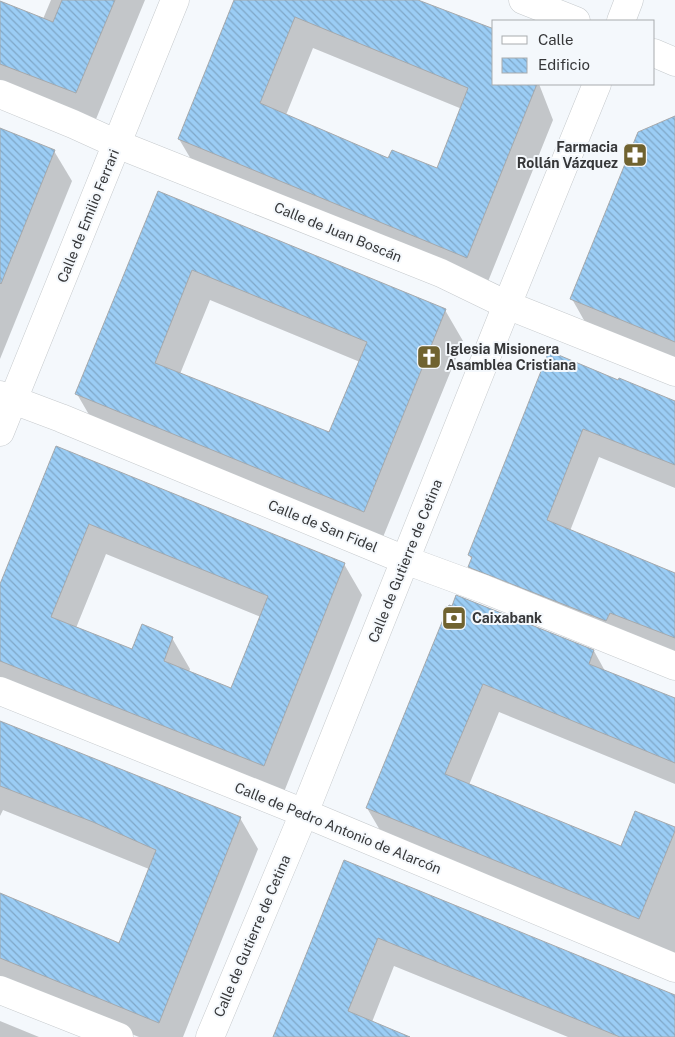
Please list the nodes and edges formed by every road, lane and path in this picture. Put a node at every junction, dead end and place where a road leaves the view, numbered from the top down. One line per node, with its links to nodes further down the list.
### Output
1 (175, 0): 10 (street, Calle de Emilio Ferrari)
2 (523, 0): 4 (street)
3 (629, 0): 5 (street)
4 (573, 20)
5 (621, 20)
6 (655, 53): 7 (street)
7 (675, 62)
8 (597, 85): 11 (street, Calle de Gutierre de Cetina)
9 (0, 94): 10 (street, Calle de Juan Boscán)
10 (117, 144): 11 (street, Calle de Juan Boscán); 13 (street, Calle de Emilio Ferrari)
11 (507, 305): 12 (street, Calle de Juan Boscán); 15 (street, Calle de Gutierre de Cetina)
12 (675, 372)
13 (7, 397): 14 (street, Calle de Emilio Ferrari); 15 (street, Calle de San Fidel)
14 (0, 432)
15 (405, 560): 16 (street, Calle de San Fidel); 18 (street, Calle de Gutierre de Cetina)
16 (675, 666)
17 (0, 691): 18 (street, Calle de Pedro Antonio de Alarcón)
18 (304, 814): 19 (street, Calle de Pedro Antonio de Alarcón); 22 (street, Calle de Gutierre de Cetina)
19 (675, 968)
20 (0, 990): 21 (street)
21 (119, 1037)
22 (210, 1037)

